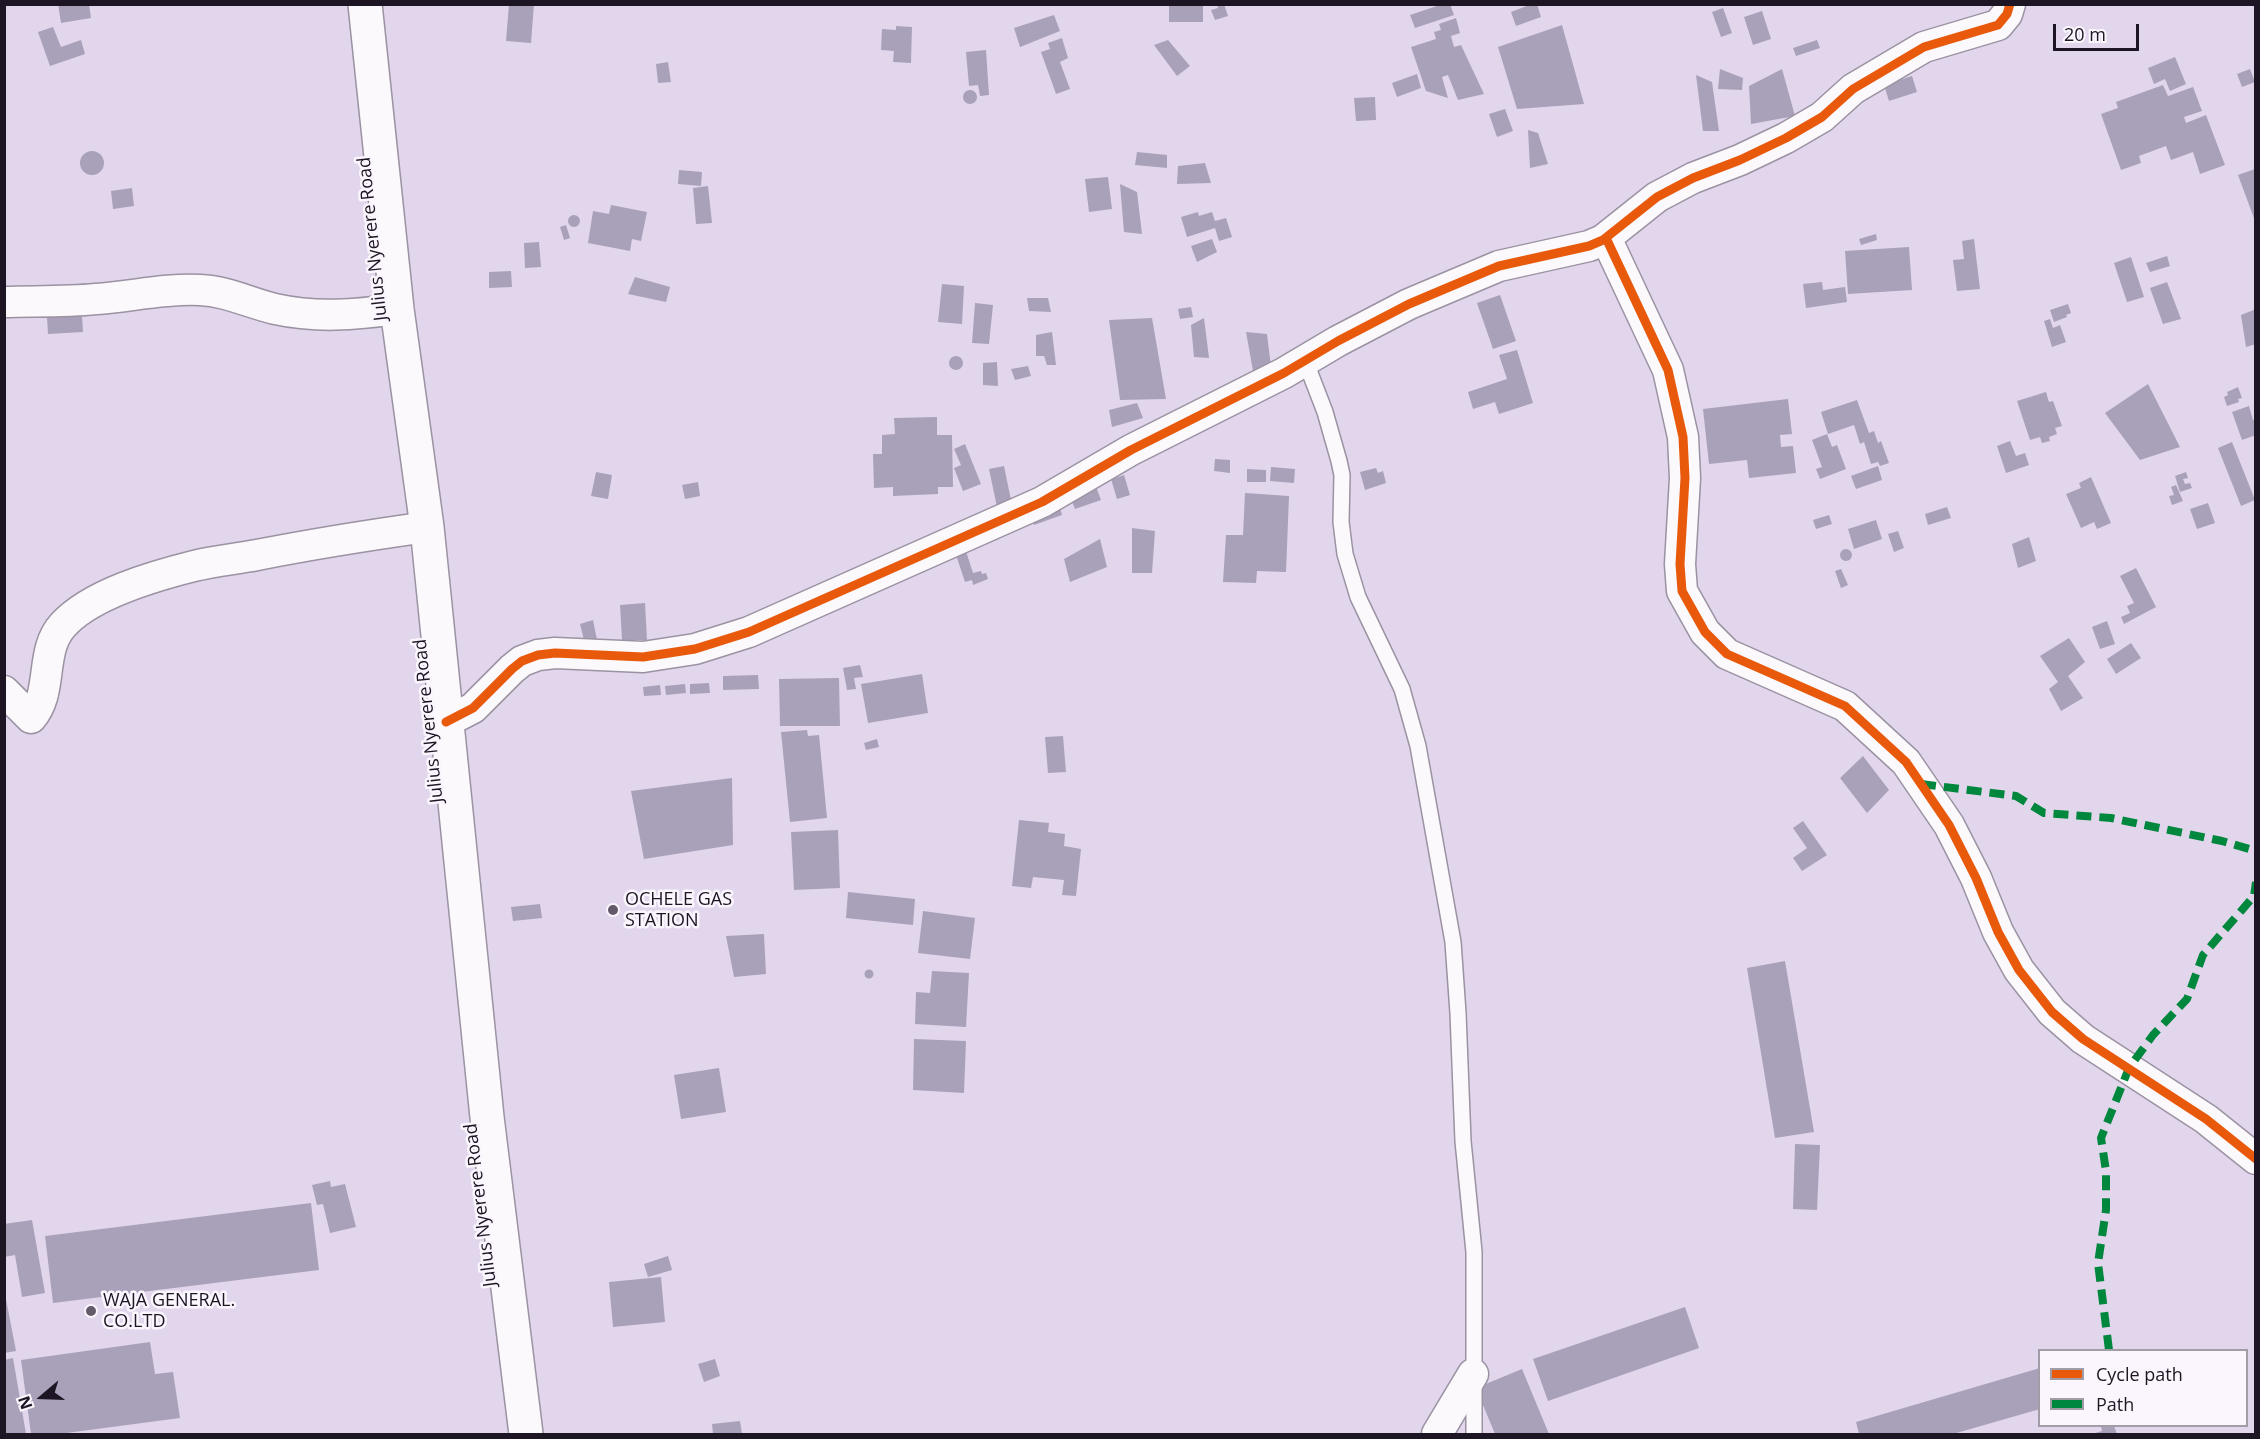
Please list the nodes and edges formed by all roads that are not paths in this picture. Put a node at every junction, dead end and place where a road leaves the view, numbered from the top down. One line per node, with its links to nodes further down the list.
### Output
1 (365, 4): 5 (highway, Julius Nyerere Road)
2 (2010, 4): 3 (street)
3 (1606, 238): 6 (street); 10 (street)
4 (4, 302): 5 (street)
5 (397, 309): 7 (highway, Julius Nyerere Road)
6 (1305, 360): 9 (street); 11 (lane)
7 (427, 527): 8 (street); 9 (highway, Julius Nyerere Road)
8 (4, 691)
9 (446, 722): 12 (highway, Julius Nyerere Road)
10 (2256, 1159)
11 (1473, 1374): 13 (street); 14 (lane)
12 (526, 1434)
13 (1437, 1434)
14 (1474, 1434)

